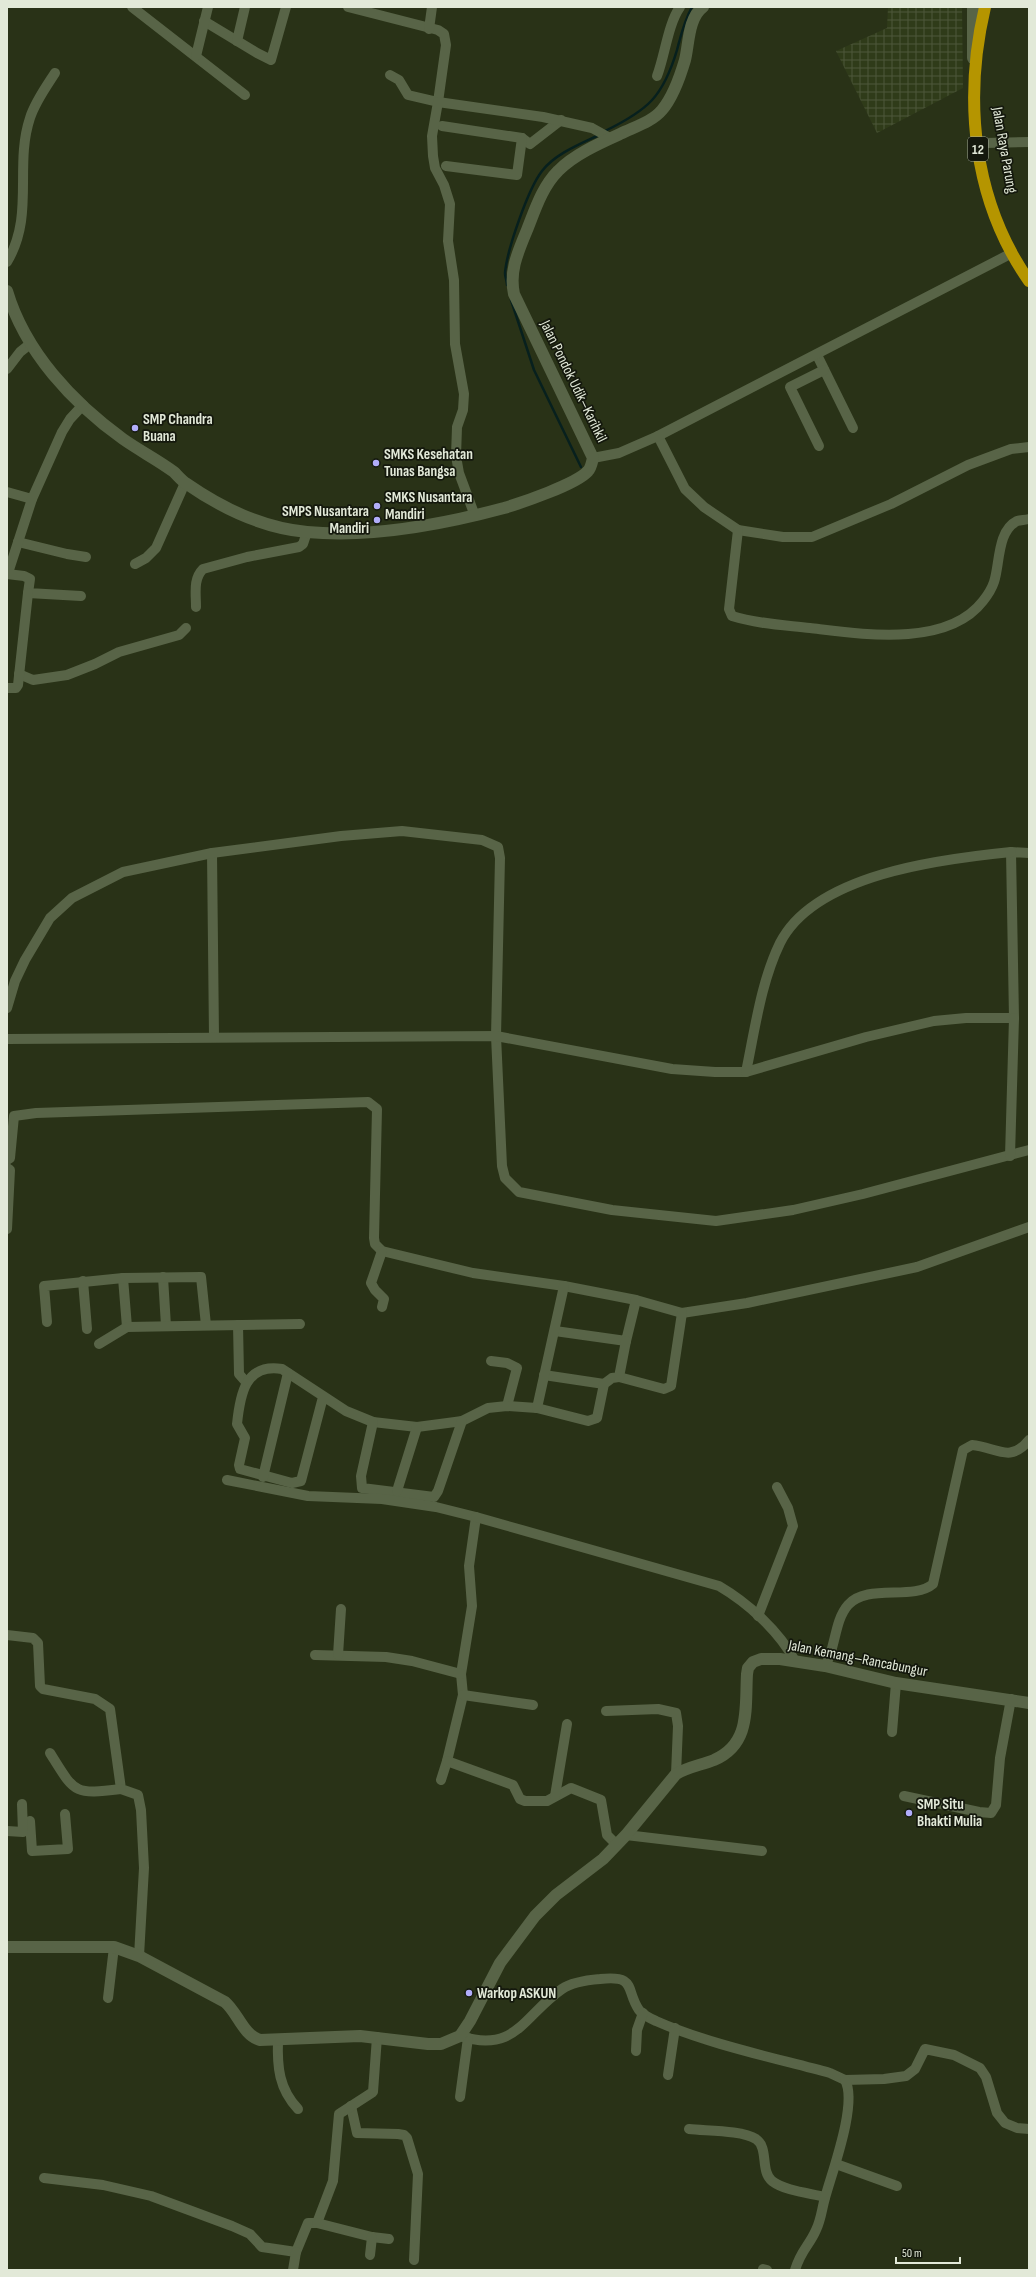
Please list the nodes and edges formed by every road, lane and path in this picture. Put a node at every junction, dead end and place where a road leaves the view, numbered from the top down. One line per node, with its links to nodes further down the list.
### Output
1 (132, 7): 16 (street)
2 (208, 7): 13 (street)
3 (245, 7): 15 (street)
4 (286, 7): 15 (street)
5 (348, 7): 12 (street)
6 (432, 7): 14 (street)
7 (680, 7): 20 (street)
8 (703, 7): 26 (street, Jalan Pondok Udik–Karihkil)
9 (973, 7): 17 (street)
10 (985, 7): 17 (highway, Jalan Raya Parung / 12)
11 (992, 7): 28 (highway, Jalan Raya Parung / 12)
12 (363, 9): 14 (street)
13 (204, 20): 15 (street); 16 (street)
14 (429, 29): 22 (street)
15 (237, 41)
16 (196, 56): 21 (street)
17 (974, 71): 30 (highway, Jalan Raya Parung / 12)
18 (55, 72): 31 (street)
19 (390, 75): 22 (street)
20 (656, 76)
21 (246, 95)
22 (438, 102): 23 (street); 48 (street)
23 (561, 120): 25 (street); 26 (street)
24 (442, 126): 25 (street)
25 (522, 138): 29 (street)
26 (610, 138): 44 (street, Jalan Pondok Udik–Karihkil)
27 (1029, 142): 28 (street)
28 (984, 143): 32 (highway, Jalan Raya Parung / 12)
29 (446, 166)
30 (1012, 252): 33 (highway, Jalan Raya Parung / 12); 36 (street)
31 (7, 262)
32 (1029, 269)
33 (1029, 281)
34 (7, 291): 35 (street, Jalan Pondok Udik–Karihkil)
35 (30, 344): 37 (street); 39 (street, Jalan Pondok Udik–Karihkil)
36 (817, 355): 38 (street); 41 (street)
37 (7, 369)
38 (824, 370): 40 (street); 42 (street)
39 (83, 405): 45 (street, Jalan Pondok Udik–Karihkil); 47 (street)
40 (853, 428)
41 (658, 436): 44 (street); 50 (street)
42 (819, 446)
43 (1029, 447): 50 (street)
44 (593, 458): 48 (street, Jalan Pondok Udik–Karihkil)
45 (185, 483): 51 (street, Jalan Pondok Udik–Karihkil); 54 (street)
46 (7, 492): 47 (street)
47 (32, 499): 52 (street)
48 (475, 516): 51 (street, Jalan Pondok Udik–Karihkil)
49 (1029, 519): 50 (street)
50 (738, 530)
51 (307, 532): 58 (street)
52 (18, 542): 53 (street); 55 (street)
53 (86, 557)
54 (135, 564)
55 (8, 574): 56 (street)
56 (28, 594): 57 (street); 60 (street)
57 (81, 596)
58 (196, 606)
59 (186, 628): 60 (street)
60 (19, 674): 61 (street)
61 (7, 688)
62 (1011, 852): 64 (street); 66 (street); 70 (street)
63 (212, 853): 65 (street); 67 (street); 68 (street)
64 (1029, 853)
65 (7, 1008)
66 (1014, 1018): 70 (street); 73 (street)
67 (496, 1036): 68 (street); 70 (street); 73 (street)
68 (214, 1037): 69 (street)
69 (7, 1039)
70 (746, 1072)
71 (11, 1117): 74 (street); 78 (street)
72 (1029, 1150): 73 (street)
73 (1010, 1156)
74 (7, 1160)
75 (7, 1168): 77 (street)
76 (1029, 1227): 85 (street)
77 (7, 1229)
78 (382, 1251): 82 (street); 84 (street)
79 (163, 1277): 80 (street); 88 (street); 90 (street)
80 (123, 1278): 81 (street); 91 (street)
81 (83, 1281): 86 (street); 92 (street)
82 (564, 1286): 83 (street); 93 (street)
83 (636, 1300): 85 (street); 94 (street)
84 (382, 1307)
85 (682, 1313): 99 (street)
86 (47, 1322)
87 (300, 1324): 89 (street)
88 (206, 1325): 89 (street); 90 (street)
89 (238, 1325): 100 (street)
90 (166, 1326): 91 (street)
91 (127, 1327): 95 (street)
92 (88, 1328)
93 (555, 1330): 94 (street); 98 (street)
94 (626, 1341): 99 (street)
95 (99, 1344)
96 (491, 1361): 103 (street)
97 (288, 1373): 100 (street); 102 (street); 109 (street)
98 (544, 1376): 101 (street); 104 (street)
99 (619, 1377): 101 (street)
100 (246, 1382): 109 (street)
101 (604, 1384): 104 (street)
102 (323, 1397): 106 (street); 109 (street)
103 (507, 1406): 104 (street); 105 (street)
104 (538, 1408)
105 (462, 1421): 107 (street); 112 (street)
106 (373, 1422): 107 (street); 112 (street)
107 (417, 1427): 112 (street)
108 (1029, 1440): 120 (street)
109 (263, 1477)
110 (227, 1480): 113 (street)
111 (777, 1488): 115 (street)
112 (397, 1491)
113 (476, 1517): 115 (street); 121 (street)
114 (341, 1608): 118 (street)
115 (758, 1616): 119 (street)
116 (7, 1635): 134 (street)
117 (315, 1655): 118 (street)
118 (338, 1655): 121 (street)
119 (795, 1661): 120 (street, Jalan Kemang–Rancabungur); 132 (street, Jalan Kemang–Rancabungur)
120 (825, 1666): 122 (street, Jalan Kemang–Rancabungur)
121 (461, 1674): 123 (street)
122 (896, 1683): 124 (street, Jalan Kemang–Rancabungur); 129 (street)
123 (463, 1695): 126 (street); 131 (street)
124 (1011, 1700): 125 (street, Jalan Kemang–Rancabungur); 136 (street)
125 (1029, 1703)
126 (533, 1705)
127 (606, 1711): 132 (street)
128 (567, 1724): 135 (street)
129 (892, 1732)
130 (50, 1753): 134 (street)
131 (448, 1761): 133 (street); 135 (street)
132 (676, 1774): 142 (street, Jalan Kemang–Rancabungur)
133 (441, 1780)
134 (121, 1789): 147 (street)
135 (555, 1796): 143 (street)
136 (904, 1796)
137 (22, 1804): 141 (street)
138 (65, 1814): 141 (street)
139 (30, 1821): 141 (street)
140 (7, 1831): 141 (street)
141 (27, 1833)
142 (626, 1835): 143 (street, Jalan Kemang–Rancabungur); 144 (street)
143 (617, 1845): 152 (street, Jalan Kemang–Rancabungur)
144 (762, 1851)
145 (7, 1947): 146 (street)
146 (114, 1951): 147 (street); 148 (street)
147 (140, 1956): 153 (street)
148 (108, 1998)
149 (643, 2013): 150 (street); 152 (street); 154 (street)
150 (676, 2028): 155 (street); 156 (street)
151 (376, 2042): 152 (street); 153 (street); 158 (street)
152 (465, 2042): 157 (street)
153 (278, 2048): 159 (street)
154 (636, 2051)
155 (668, 2075)
156 (847, 2083): 161 (street); 162 (street)
157 (460, 2097)
158 (351, 2106): 166 (street); 171 (street)
159 (298, 2109)
160 (689, 2129): 165 (street)
161 (1029, 2130)
162 (836, 2164): 164 (street); 165 (street)
163 (44, 2178): 169 (street)
164 (897, 2186)
165 (825, 2197): 173 (street)
166 (318, 2223): 167 (street); 169 (street)
167 (372, 2237): 168 (street); 170 (street)
168 (389, 2239)
169 (296, 2252): 172 (street)
170 (370, 2256)
171 (414, 2260)
172 (293, 2270)
173 (796, 2270)

